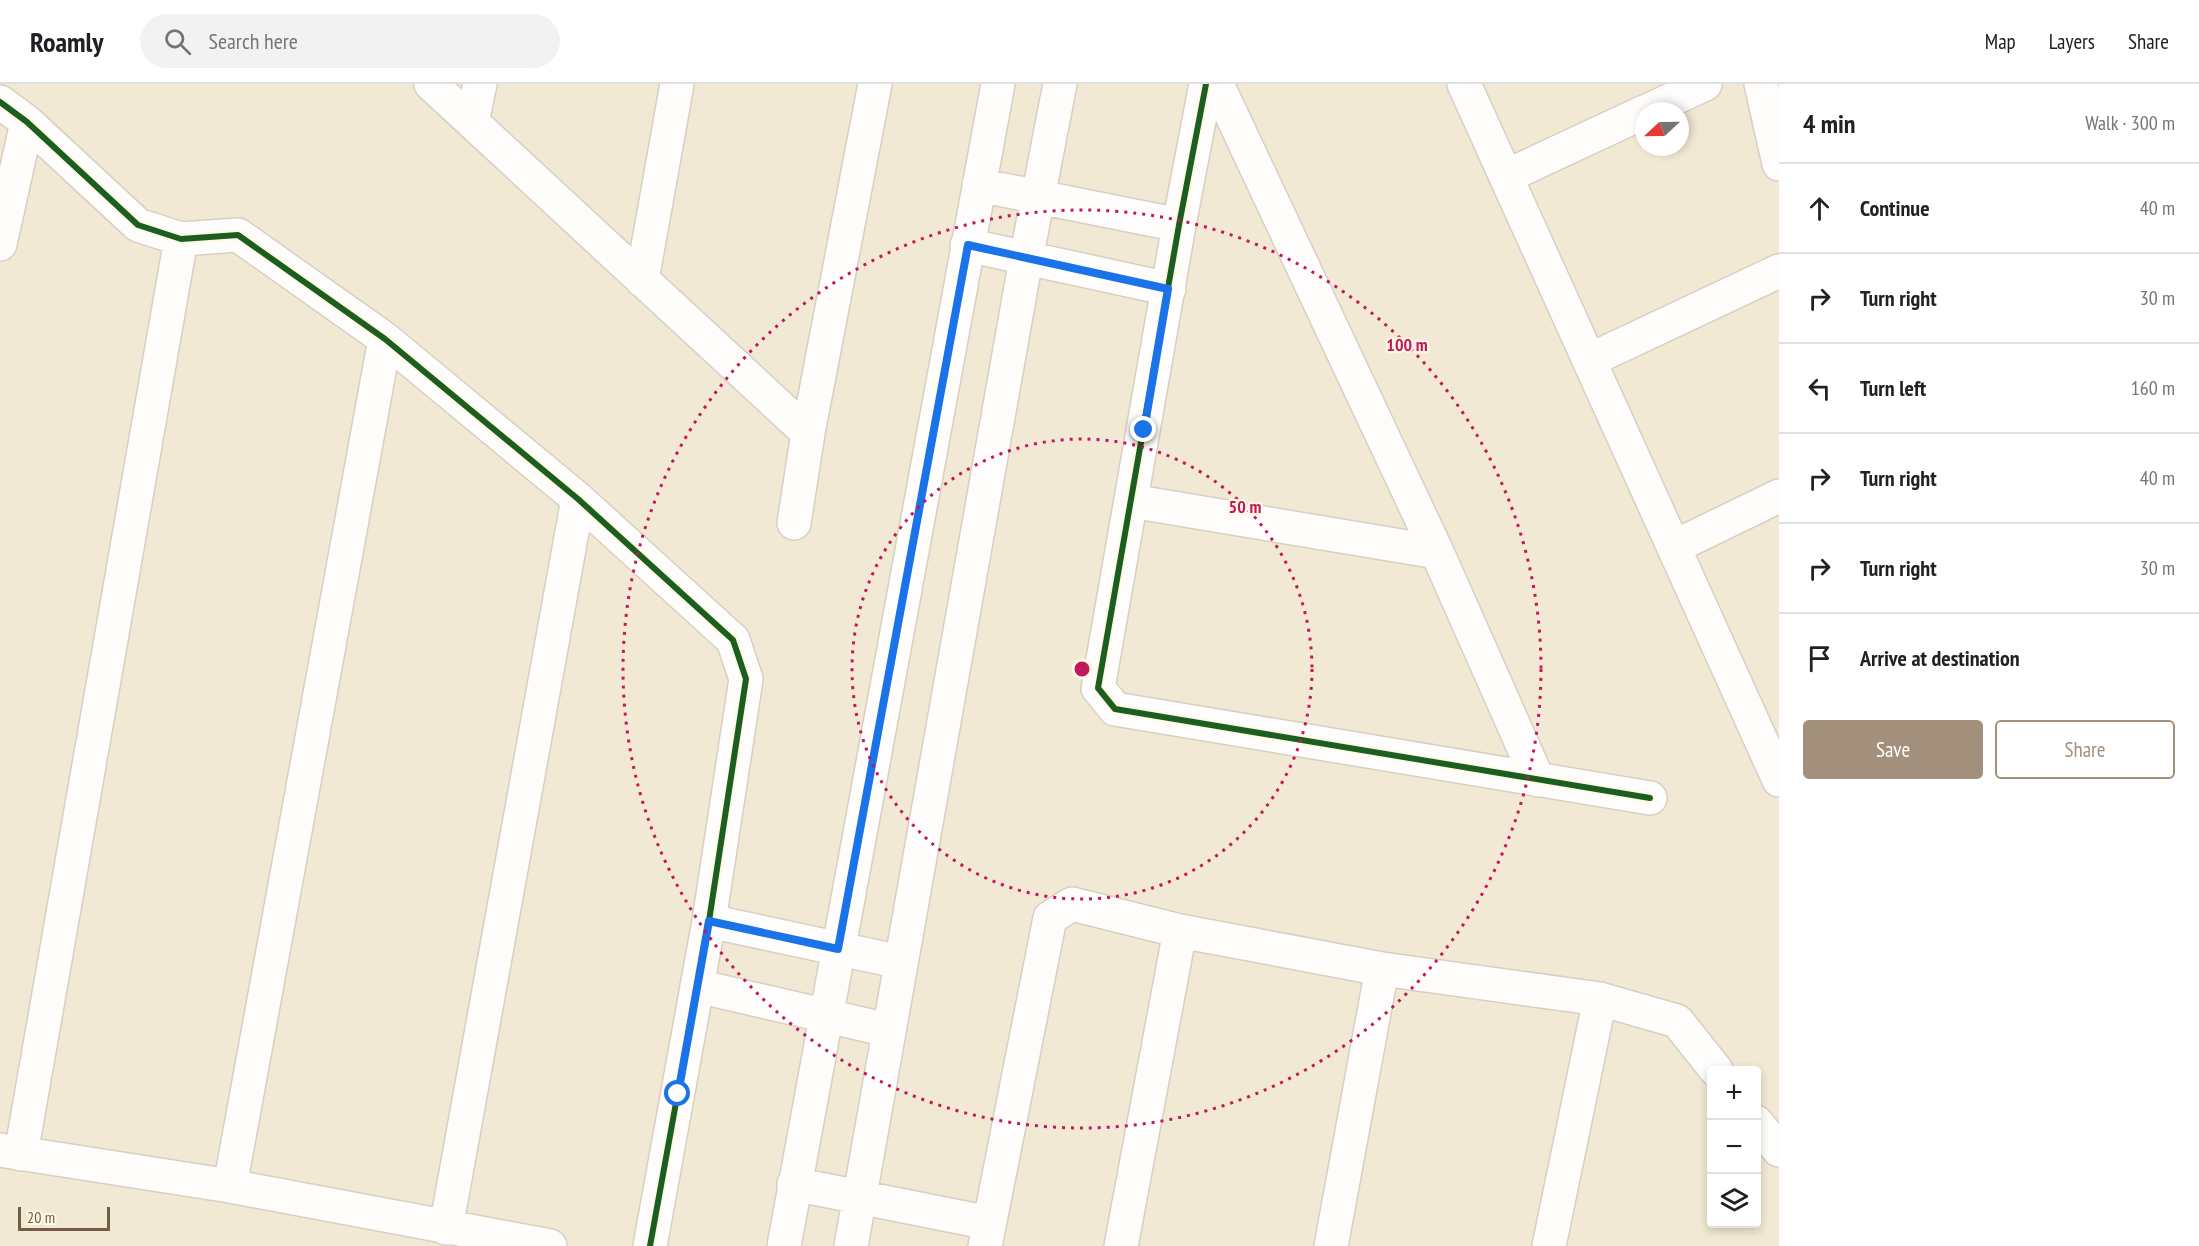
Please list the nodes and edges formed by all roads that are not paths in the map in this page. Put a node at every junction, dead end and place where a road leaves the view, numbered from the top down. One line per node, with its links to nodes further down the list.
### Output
1 (431, 84): 16 (street)
2 (480, 84): 16 (street)
3 (677, 84): 27 (street)
4 (875, 84): 31 (street)
5 (998, 84): 19 (street)
6 (1060, 84): 20 (street)
7 (1206, 84): 21 (street)
8 (1217, 84): 37 (street)
9 (1464, 84): 18 (street)
10 (1761, 84): 17 (street)
11 (1692, 87): 13 (street)
12 (0, 102): 15 (street)
13 (1664, 102)
14 (1635, 117): 18 (street)
15 (27, 122): 22 (street); 23 (street)
16 (472, 122): 27 (street)
17 (1779, 164)
18 (1507, 176): 30 (street)
19 (979, 185): 20 (street); 24 (street)
20 (1038, 197): 21 (street); 25 (street)
21 (1179, 225): 28 (street)
22 (181, 239): 29 (street); 54 (street)
23 (0, 244)
24 (968, 245): 25 (street); 44 (street)
25 (1026, 259): 28 (street); 45 (street)
26 (1779, 271): 30 (street)
27 (642, 280): 31 (street)
28 (1168, 289): 34 (street)
29 (385, 339): 33 (street); 56 (street)
30 (1590, 360): 36 (street)
31 (808, 433): 35 (street)
32 (1779, 496): 36 (street)
33 (578, 499): 42 (street); 58 (street)
34 (1131, 501): 37 (street); 39 (street)
35 (794, 523)
36 (1674, 547): 38 (street)
37 (1437, 552): 39 (street)
38 (1768, 726): 40 (street)
39 (1538, 780): 41 (street)
40 (1779, 780)
41 (1650, 798)
42 (709, 921): 44 (street); 47 (street)
43 (1180, 931): 46 (street); 59 (street); 65 (street)
44 (838, 949): 45 (street); 49 (street)
45 (901, 962): 50 (street)
46 (1382, 969): 48 (street); 66 (street)
47 (697, 986): 49 (street); 62 (street)
48 (1600, 999): 51 (street); 60 (street)
49 (825, 1015): 50 (street); 55 (street)
50 (888, 1030): 57 (street)
51 (1712, 1066)
52 (1761, 1128): 53 (street)
53 (1779, 1150)
54 (10, 1152): 56 (street)
55 (794, 1184): 57 (street); 63 (street)
56 (230, 1186): 58 (street)
57 (859, 1197): 59 (street); 64 (street)
58 (446, 1228): 61 (street)
59 (987, 1234)
60 (1558, 1240)
61 (550, 1246)
62 (650, 1246)
63 (784, 1246)
64 (851, 1246)
65 (1121, 1246)
66 (1331, 1246)

